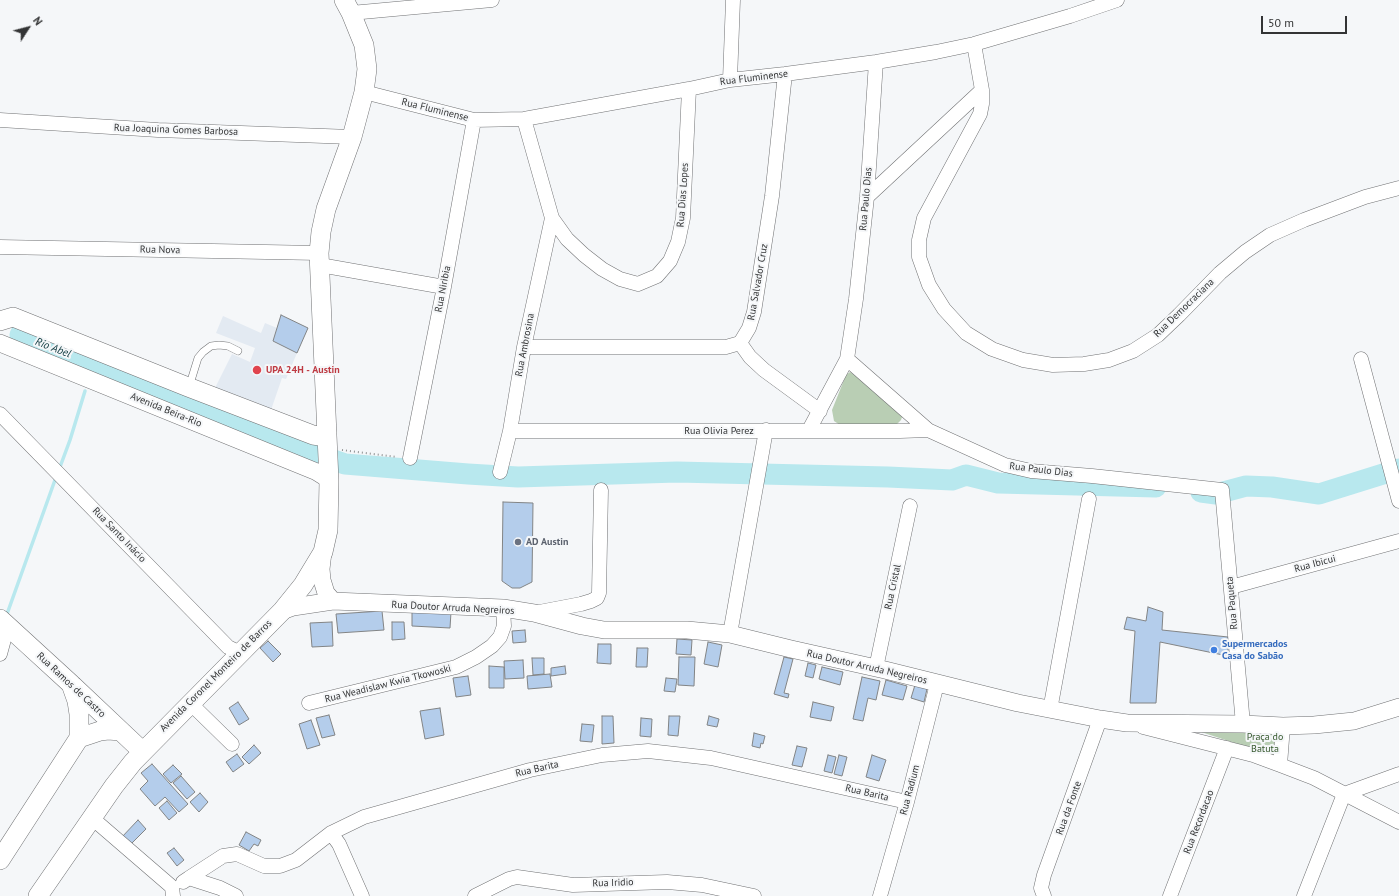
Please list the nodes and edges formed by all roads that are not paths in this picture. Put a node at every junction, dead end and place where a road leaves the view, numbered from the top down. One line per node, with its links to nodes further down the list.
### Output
1 (492, 0): 4 (street)
2 (733, 0): 10 (street)
3 (1117, 0): 5 (street, Rua Fluminense)
4 (457, 2): 6 (street)
5 (1090, 5): 7 (street, Rua Fluminense)
6 (348, 6): 13 (main road, Avenida Coronel Monteiro de Barros)
7 (974, 44): 8 (street, Rua Fluminense); 12 (street, Rua Democraciana)
8 (876, 62): 9 (street, Rua Fluminense); 19 (street, Rua Paulo Dias)
9 (785, 74): 10 (street, Rua Fluminense); 25 (street, Rua Salvador Cruz)
10 (730, 80): 11 (street, Rua Fluminense)
11 (689, 89): 14 (street, Rua Fluminense); 20 (street, Rua Dias Lopes)
12 (982, 90): 18 (street, Rua Democraciana); 19 (street)
13 (364, 92): 16 (street, Rua Fluminense); 17 (main road, Avenida Coronel Monteiro de Barros)
14 (524, 119): 16 (street, Rua Fluminense); 20 (street, Rua Dias Lopes)
15 (0, 120): 17 (street, Rua Joaquina Gomes Barbosa)
16 (474, 120): 23 (street, Rua Niribia)
17 (352, 136): 22 (main road, Avenida Coronel Monteiro de Barros)
18 (1399, 188)
19 (867, 197): 29 (street, Rua Paulo Dias)
20 (552, 218): 27 (street, Rua Ambrosina)
21 (0, 247): 22 (street, Rua Nova)
22 (320, 259): 23 (street, Rua Nova); 38 (main road, Avenida Coronel Monteiro de Barros)
23 (444, 287): 39 (street, Rua Niribia)
24 (4, 316): 31 (main road)
25 (740, 342): 27 (street); 32 (street)
26 (0, 343): 38 (street, Avenida Beira-Rio)
27 (524, 347): 37 (street, Rua Ambrosina)
28 (238, 350): 31 (lane)
29 (847, 359): 32 (street, Rua Paulo Dias); 36 (street, Rua Paulo Dias)
30 (1361, 359): 44 (street)
31 (188, 387): 38 (main road)
32 (820, 411): 35 (street, Rua Paulo Dias)
33 (0, 414): 55 (street, Rua Santo Inácio)
34 (766, 430): 35 (street, Rua Olivia Perez); 37 (street, Rua Olivia Perez); 54 (street)
35 (809, 430): 36 (street, Rua Olivia Perez)
36 (928, 430): 42 (street, Rua Paulo Dias)
37 (510, 431): 40 (street, Rua Ambrosina)
38 (328, 455): 47 (main road, Avenida Coronel Monteiro de Barros)
39 (410, 458)
40 (500, 472)
41 (601, 490): 52 (street)
42 (1221, 490): 48 (street, Rua Paqueta)
43 (1089, 499): 63 (street)
44 (1399, 501)
45 (910, 506): 57 (street, Rua Cristal)
46 (1399, 540): 48 (street, Rua Ibicui)
47 (323, 552): 49 (street); 51 (main road, Avenida Coronel Monteiro de Barros)
48 (1231, 587): 66 (street, Rua Paqueta)
49 (333, 601): 50 (street, Rua Doutor Arruda Negreiros); 51 (street, Rua Doutor Arruda Negreiros)
50 (503, 608): 52 (street, Rua Doutor Arruda Negreiros); 61 (street, Rua Weadislaw Kwia Tkowoski)
51 (282, 611): 55 (main road, Avenida Coronel Monteiro de Barros)
52 (534, 613): 54 (street, Rua Doutor Arruda Negreiros)
53 (3, 621): 56 (street); 58 (main road, Rua Ramos de Castro)
54 (730, 634): 57 (street, Rua Doutor Arruda Negreiros)
55 (240, 653): 60 (main road, Avenida Coronel Monteiro de Barros)
56 (0, 654)
57 (876, 668): 59 (street, Rua Doutor Arruda Negreiros)
58 (71, 684): 68 (main road, Rua Ramos de Castro); 69 (main road)
59 (937, 684): 63 (street, Rua Doutor Arruda Negreiros); 76 (street, Rua Radium)
60 (190, 703): 70 (street); 72 (main road, Avenida Coronel Monteiro de Barros)
61 (309, 703)
62 (1399, 707): 67 (street, Rua Doutor Arruda Negreiros)
63 (1050, 710): 64 (street, Rua Doutor Arruda Negreiros)
64 (1100, 719): 65 (street, Rua Doutor Arruda Negreiros); 90 (street, Rua da Fonte)
65 (1127, 723): 66 (street, Rua Doutor Arruda Negreiros); 71 (street)
66 (1243, 724): 67 (street, Rua Doutor Arruda Negreiros)
67 (1283, 726): 73 (street)
68 (121, 731): 69 (main road); 72 (main road, Rua Ramos de Castro)
69 (76, 742): 80 (main road)
70 (232, 744)
71 (1227, 748): 73 (street); 91 (street, Rua Recordacao)
72 (142, 751): 77 (main road, Avenida Coronel Monteiro de Barros)
73 (1280, 765): 75 (street)
74 (1399, 774): 75 (street)
75 (1344, 794): 78 (street); 92 (street)
76 (907, 802): 79 (street, Rua Barita); 89 (street, Rua Radium)
77 (92, 818): 82 (street); 84 (main road, Avenida Coronel Monteiro de Barros)
78 (1399, 822)
79 (331, 834): 81 (street, Rua Barita); 86 (street)
80 (0, 860)
81 (189, 878): 82 (street, Rua Barita); 85 (street)
82 (173, 892)
83 (491, 893): 87 (street, Rua Iridio); 88 (street, Rua Iridio)
84 (38, 896)
85 (236, 896)
86 (362, 896)
87 (475, 896)
88 (754, 896)
89 (880, 896)
90 (1044, 896)
91 (1170, 896)
92 (1304, 896)

